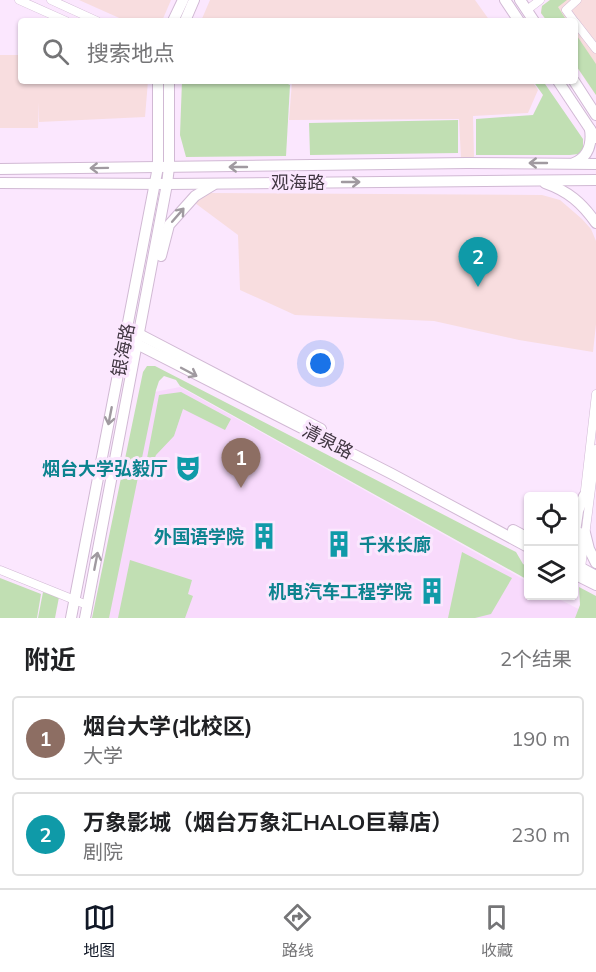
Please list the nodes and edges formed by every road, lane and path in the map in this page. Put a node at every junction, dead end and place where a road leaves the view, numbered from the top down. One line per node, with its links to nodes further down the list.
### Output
1 (20, 0): 10 (street)
2 (51, 0): 11 (street)
3 (183, 0): 12 (main road)
4 (194, 0): 13 (main road)
5 (505, 0): 14 (main road)
6 (520, 0): 9 (main road)
7 (540, 0): 9 (street)
8 (577, 0): 16 (street)
9 (526, 10): 15 (main road)
10 (59, 18)
11 (90, 18)
12 (174, 18)
13 (186, 18)
14 (517, 18)
15 (532, 18)
16 (572, 18)
17 (578, 26): 18 (street)
18 (596, 49)
19 (157, 84): 27 (main road, 银海路)
20 (169, 84): 27 (main road, 银海路)
21 (560, 84): 24 (main road)
22 (576, 84): 23 (main road)
23 (596, 115)
24 (593, 133): 25 (main road)
25 (574, 163): 26 (main road, 观海路); 27 (main road, 观海路, one-way to 27)
26 (596, 164)
27 (163, 167): 28 (main road, 观海路, one-way to 28); 33 (main road, 银海路); 34 (main road, 银海路)
28 (0, 169)
29 (537, 180): 30 (main road, 观海路); 31 (main road, 观海路, one-way to 29); 35 (main road)
30 (596, 180)
31 (224, 182): 34 (main road, 观海路); 37 (main road, one-way to 31)
32 (0, 183): 33 (main road, 观海路)
33 (155, 183): 34 (main road, 观海路); 36 (main road, 银海路)
34 (167, 184): 37 (main road, 银海路)
35 (596, 223)
36 (126, 333): 37 (main road, 清泉路); 53 (main road, 银海路, one-way to 53)
37 (139, 335): 43 (main road, 清泉路); 44 (main road, 清泉路, one-way to 44); 54 (main road, 银海路, one-way to 37)
38 (596, 394): 40 (street)
39 (596, 448): 42 (street)
40 (584, 496): 41 (main road); 45 (street)
41 (578, 511)
42 (585, 533): 46 (street); 47 (main road)
43 (524, 536)
44 (526, 546)
45 (578, 551)
46 (578, 561)
47 (596, 563)
48 (0, 570): 53 (street)
49 (578, 570): 51 (main road)
50 (578, 571): 52 (main road)
51 (596, 576)
52 (596, 585)
53 (74, 600): 54 (street); 55 (main road, 银海路)
54 (87, 605): 56 (main road, 银海路)
55 (71, 618)
56 (85, 618)

